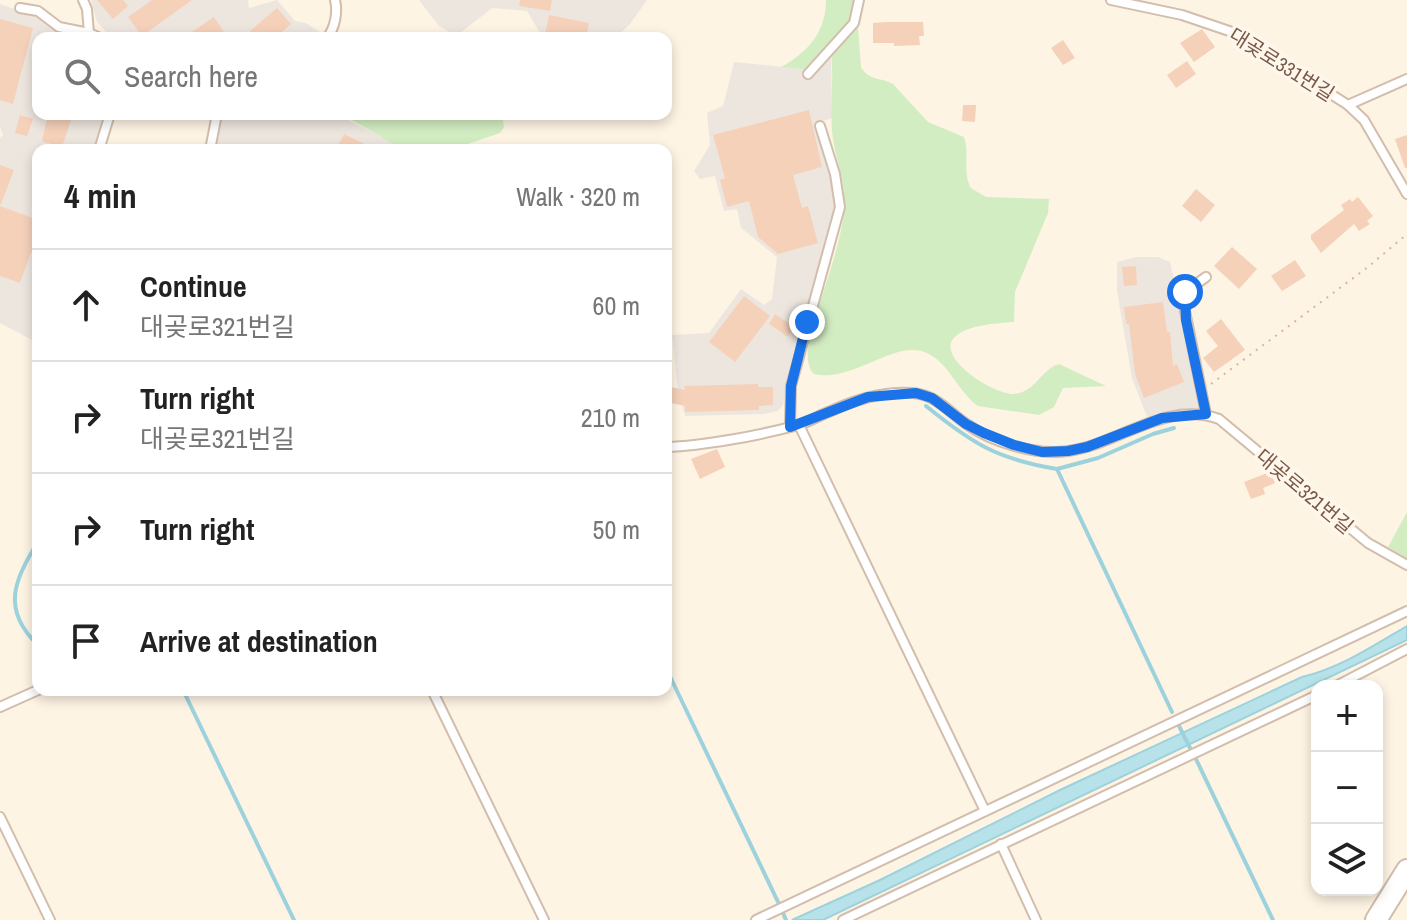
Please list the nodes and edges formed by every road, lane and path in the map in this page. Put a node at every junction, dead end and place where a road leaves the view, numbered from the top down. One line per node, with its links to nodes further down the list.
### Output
1 (83, 0): 7 (lane)
2 (335, 0): 8 (lane)
3 (859, 0): 9 (lane)
4 (1111, 0): 11 (lane, 대곶로331번길)
5 (20, 8): 6 (lane)
6 (84, 32)
7 (89, 32)
8 (331, 32)
9 (808, 74)
10 (1407, 79): 11 (lane)
11 (1348, 105): 17 (lane, 대곶로331번길)
12 (108, 120): 15 (lane)
13 (216, 120): 16 (lane)
14 (820, 126): 22 (lane)
15 (101, 144)
16 (211, 144)
17 (1407, 194)
18 (1407, 234): 20 (path)
19 (1206, 277): 20 (lane)
20 (1203, 390): 21 (lane)
21 (1206, 414): 22 (lane); 24 (lane, 대곶로321번길)
22 (795, 426): 23 (lane); 32 (lane)
23 (672, 446)
24 (1407, 565)
25 (1407, 611): 32 (lane)
26 (1407, 649): 27 (lane)
27 (1348, 680)
28 (32, 693): 31 (lane)
29 (435, 696): 37 (lane)
30 (1311, 698): 34 (lane)
31 (0, 707)
32 (985, 811): 38 (lane)
33 (0, 817): 36 (lane)
34 (1001, 844): 39 (lane); 40 (lane)
35 (1407, 870): 41 (street)
36 (50, 920)
37 (544, 920)
38 (756, 920)
39 (843, 920)
40 (1036, 920)
41 (1376, 920)

